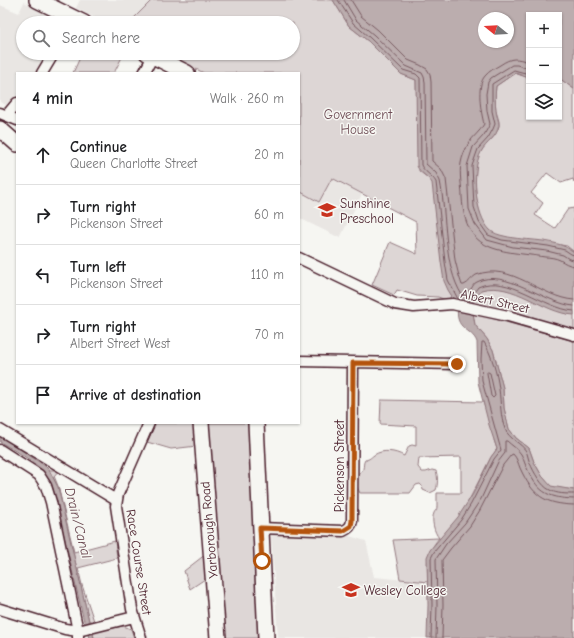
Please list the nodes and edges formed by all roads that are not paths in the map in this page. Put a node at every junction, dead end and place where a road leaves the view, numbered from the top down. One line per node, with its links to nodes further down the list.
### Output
1 (37, 0): 2 (main road)
2 (67, 16)
3 (50, 60): 6 (street)
4 (148, 60): 7 (street)
5 (160, 60): 8 (main road)
6 (43, 72)
7 (144, 72)
8 (185, 72)
9 (16, 104): 10 (street)
10 (4, 114): 11 (street)
11 (16, 120)
12 (0, 129): 13 (main road)
13 (16, 143)
14 (300, 258): 15 (street, Albert Street)
15 (574, 335)
16 (300, 361): 17 (street)
17 (353, 363): 18 (street); 25 (street, Pickenson Street)
18 (457, 364)
19 (149, 424): 24 (street, Race Course Street)
20 (201, 424): 30 (main road, Yarborough Road)
21 (256, 424): 25 (main road)
22 (0, 430): 24 (street)
23 (0, 450): 28 (street)
24 (116, 500): 27 (street, Race Course Street)
25 (260, 528): 31 (main road)
26 (0, 609): 28 (street)
27 (134, 617): 28 (street); 29 (street, Race Course Street)
28 (84, 631)
29 (141, 638)
30 (218, 638)
31 (266, 638)

